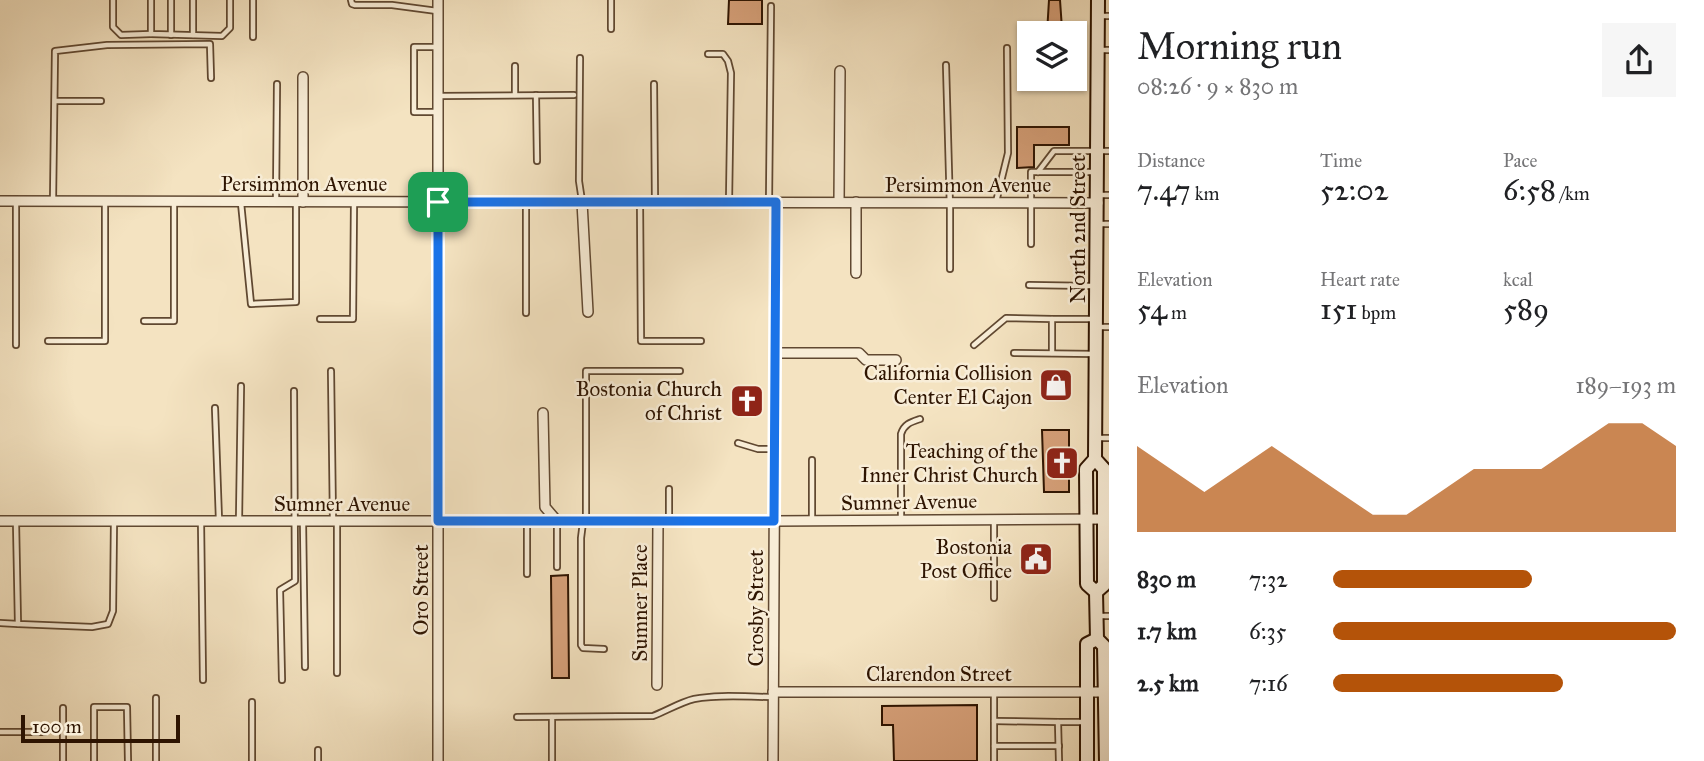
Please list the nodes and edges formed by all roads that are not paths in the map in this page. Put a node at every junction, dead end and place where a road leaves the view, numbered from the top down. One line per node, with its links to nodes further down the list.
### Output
1 (113, 0): 15 (lane)
2 (151, 0): 15 (lane)
3 (171, 0): 16 (lane)
4 (193, 0): 17 (lane)
5 (230, 0): 17 (lane)
6 (253, 0): 18 (lane)
7 (351, 0): 12 (lane)
8 (438, 0): 12 (street, Oro Street)
9 (611, 0): 14 (lane)
10 (1098, 0): 13 (main road, North 2nd Street)
11 (771, 6): 59 (lane)
12 (438, 11): 19 (street, Oro Street)
13 (1104, 16): 21 (main road, North 2nd Street)
14 (611, 29)
15 (151, 34): 16 (lane)
16 (171, 35): 17 (lane)
17 (193, 35)
18 (253, 37)
19 (438, 47): 35 (street, Oro Street); 38 (lane)
20 (1007, 48): 63 (lane)
21 (1104, 50): 31 (main road, North 2nd Street)
22 (708, 54): 58 (lane)
23 (580, 58): 55 (lane)
24 (946, 65): 62 (lane)
25 (515, 66): 32 (lane)
26 (839, 71): 60 (street)
27 (303, 77): 51 (street)
28 (211, 78): 36 (lane)
29 (277, 83): 50 (lane)
30 (654, 84): 57 (lane)
31 (1104, 91): 39 (main road, North 2nd Street)
32 (516, 95): 33 (lane); 35 (lane)
33 (536, 95): 34 (lane); 40 (lane)
34 (574, 95)
35 (438, 96): 38 (street, Oro Street)
36 (55, 101): 37 (lane); 46 (lane)
37 (101, 101)
38 (438, 112): 53 (street, Oro Street)
39 (1104, 150): 41 (lane); 42 (main road, North 2nd Street)
40 (537, 161)
41 (1037, 172): 42 (lane); 64 (lane)
42 (1098, 172): 43 (main road, North 2nd Street)
43 (1102, 197): 64 (street, Persimmon Avenue); 65 (main road, North 2nd Street)
44 (0, 201): 45 (street, Persimmon Avenue)
45 (16, 201): 46 (street, Persimmon Avenue); 79 (lane)
46 (53, 201): 47 (street, Persimmon Avenue)
47 (105, 201): 48 (street, Persimmon Avenue); 77 (lane)
48 (174, 201): 49 (street, Persimmon Avenue); 75 (lane)
49 (241, 201): 50 (street, Persimmon Avenue); 51 (lane)
50 (276, 201): 51 (street, Persimmon Avenue)
51 (300, 202): 52 (street, Persimmon Avenue)
52 (354, 202): 53 (street, Persimmon Avenue); 73 (lane)
53 (438, 202): 54 (street, Persimmon Avenue); 112 (street, Oro Street)
54 (526, 202): 55 (street, Persimmon Avenue); 72 (lane)
55 (582, 202): 56 (street, Persimmon Avenue); 71 (street)
56 (640, 202): 57 (street, Persimmon Avenue); 78 (lane)
57 (655, 202): 58 (street, Persimmon Avenue)
58 (729, 202): 59 (street, Persimmon Avenue)
59 (772, 202): 60 (street, Persimmon Avenue); 81 (street, Crosby Street)
60 (838, 202): 61 (street, Persimmon Avenue)
61 (856, 202): 62 (street, Persimmon Avenue); 68 (street)
62 (948, 202): 63 (street, Persimmon Avenue); 67 (lane)
63 (996, 203): 64 (street, Persimmon Avenue)
64 (1031, 203): 66 (lane)
65 (1103, 224): 70 (main road, North 2nd Street)
66 (1031, 244)
67 (950, 268)
68 (856, 273)
69 (1029, 285): 70 (lane)
70 (1097, 286): 76 (main road, North 2nd Street)
71 (588, 312)
72 (526, 313)
73 (320, 318)
74 (1052, 318): 76 (lane); 80 (lane); 83 (lane)
75 (144, 321)
76 (1101, 324): 84 (main road, North 2nd Street)
77 (48, 341)
78 (701, 341)
79 (16, 345)
80 (974, 345)
81 (775, 353): 85 (street); 96 (street, Crosby Street)
82 (1014, 353): 83 (lane)
83 (1052, 353): 84 (lane)
84 (1096, 354): 93 (main road, North 2nd Street)
85 (896, 360)
86 (331, 371): 111 (lane)
87 (680, 371): 115 (lane)
88 (241, 386): 109 (lane)
89 (294, 391): 110 (lane)
90 (215, 408): 108 (lane)
91 (543, 413): 114 (street)
92 (920, 419): 103 (lane)
93 (1095, 438): 94 (lane); 97 (main road, North 2nd Street)
94 (1109, 438)
95 (738, 443): 96 (lane)
96 (775, 449): 118 (street, Crosby Street)
97 (1095, 459): 101 (main road, North 2nd Street); 102 (main road, North 2nd Street)
98 (812, 460): 119 (lane)
99 (669, 489): 117 (lane)
100 (994, 519): 101 (street, Sumner Avenue); 103 (street, Sumner Avenue); 125 (lane)
101 (1086, 519): 102 (street, Sumner Avenue); 123 (main road); 124 (main road, North 2nd Street)
102 (1104, 519): 120 (main road, North 2nd Street)
103 (901, 520): 119 (street, Sumner Avenue)
104 (0, 521): 105 (street, Sumner Avenue)
105 (16, 521): 106 (street, Sumner Avenue); 128 (lane)
106 (114, 521): 107 (street, Sumner Avenue); 128 (lane)
107 (201, 521): 108 (street, Sumner Avenue); 133 (lane)
108 (219, 521): 109 (street, Sumner Avenue)
109 (239, 521): 110 (street, Sumner Avenue)
110 (299, 521): 111 (street, Sumner Avenue); 131 (lane); 134 (lane)
111 (335, 521): 112 (street, Sumner Avenue); 132 (lane)
112 (438, 521): 113 (street, Sumner Avenue); 160 (street, Oro Street)
113 (527, 521): 114 (street, Sumner Avenue); 122 (lane)
114 (556, 521): 115 (street, Sumner Avenue); 121 (lane)
115 (585, 521): 116 (street, Sumner Avenue); 130 (lane)
116 (658, 521): 117 (street, Sumner Avenue); 135 (street, Sumner Place)
117 (669, 521): 118 (street, Sumner Avenue)
118 (774, 521): 119 (street, Sumner Avenue); 139 (street, Crosby Street)
119 (812, 521)
120 (1106, 542): 123 (main road, North 2nd Street)
121 (556, 567)
122 (527, 574)
123 (1106, 576): 124 (main road, North 2nd Street)
124 (1096, 592): 126 (main road, North 2nd Street)
125 (994, 598)
126 (1103, 616): 129 (main road, North 2nd Street)
127 (0, 623): 128 (lane)
128 (18, 624)
129 (1097, 639): 136 (main road, North 2nd Street); 138 (main road, North 2nd Street)
130 (604, 649)
131 (305, 667)
132 (337, 673)
133 (203, 680)
134 (282, 680)
135 (657, 684)
136 (1106, 685): 138 (street, Clarendon Street); 145 (main road, North 2nd Street)
137 (993, 692): 138 (street, Clarendon Street); 139 (street, Clarendon Street); 146 (lane)
138 (1087, 692): 148 (main road, North 2nd Street); 166 (main road)
139 (773, 695): 144 (lane); 162 (street, Crosby Street)
140 (156, 698): 157 (lane)
141 (252, 702): 158 (lane)
142 (63, 708): 154 (lane)
143 (517, 717): 144 (lane)
144 (552, 717): 161 (lane)
145 (1107, 718): 166 (main road, North 2nd Street)
146 (994, 721): 147 (lane); 151 (lane)
147 (1058, 722): 148 (lane); 152 (lane)
148 (1087, 722): 165 (main road, North 2nd Street)
149 (0, 732): 150 (lane)
150 (44, 732)
151 (994, 747): 152 (lane); 163 (lane)
152 (1059, 747): 164 (lane)
153 (318, 750): 159 (lane)
154 (63, 761)
155 (94, 761): 156 (lane)
156 (128, 761)
157 (156, 761)
158 (252, 761)
159 (318, 761)
160 (438, 761)
161 (552, 761)
162 (773, 761)
163 (994, 761)
164 (1059, 761)
165 (1087, 761)
166 (1106, 761)

